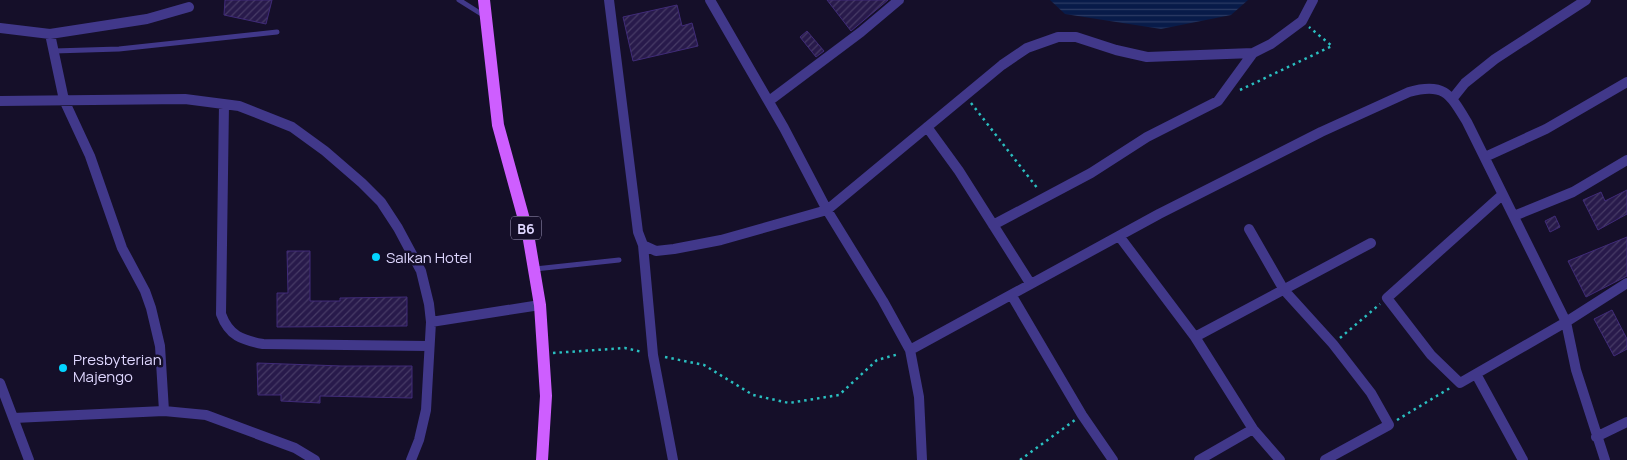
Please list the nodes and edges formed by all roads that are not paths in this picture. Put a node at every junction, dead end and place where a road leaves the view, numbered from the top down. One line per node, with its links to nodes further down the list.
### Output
1 (459, 0): 9 (lane)
2 (484, 0): 9 (main road, B6)
3 (609, 0): 31 (street)
4 (710, 0): 19 (street)
5 (899, 0): 19 (street)
6 (1313, 0): 14 (street)
7 (1586, 0): 16 (street)
8 (189, 7): 12 (street)
9 (486, 16): 33 (main road, B6)
10 (0, 28): 12 (street)
11 (277, 32): 13 (lane)
12 (50, 34): 13 (street)
13 (54, 51): 17 (street)
14 (1253, 53): 21 (street); 27 (street)
15 (1627, 82): 22 (street)
16 (1452, 98): 22 (street); 29 (street)
17 (64, 100): 18 (street); 20 (street); 46 (street)
18 (0, 101)
19 (769, 101): 25 (street)
20 (224, 104): 39 (street); 42 (street)
21 (927, 128): 25 (street); 27 (street)
22 (1485, 157): 24 (street)
23 (1627, 160): 26 (street)
24 (1502, 195): 26 (street); 44 (street)
25 (827, 210): 31 (street); 43 (street)
26 (1514, 216): 40 (street)
27 (993, 225): 34 (street)
28 (1250, 229): 36 (street)
29 (1119, 236): 34 (street); 41 (street)
30 (1371, 243): 36 (street)
31 (643, 245): 55 (street)
32 (619, 260): 33 (lane)
33 (534, 270): 38 (main road, B6)
34 (1030, 283): 37 (street)
35 (1627, 283): 40 (street)
36 (1284, 290): 41 (street); 60 (street)
37 (1012, 296): 43 (street); 57 (street)
38 (540, 305): 39 (street); 54 (main road, B6)
39 (431, 322): 42 (street)
40 (1566, 322): 44 (street); 50 (street)
41 (1195, 337): 49 (street)
42 (428, 346): 53 (street)
43 (910, 350): 56 (street)
44 (1476, 374): 61 (street)
45 (0, 383): 47 (street)
46 (164, 411): 47 (street); 52 (street)
47 (14, 418): 51 (street)
48 (1627, 422): 50 (street)
49 (1253, 429): 58 (street); 59 (street)
50 (1596, 437): 62 (street)
51 (29, 460)
52 (315, 460)
53 (411, 460)
54 (542, 460)
55 (673, 460)
56 (922, 460)
57 (1113, 460)
58 (1199, 460)
59 (1280, 460)
60 (1325, 460)
61 (1523, 460)
62 (1605, 460)

